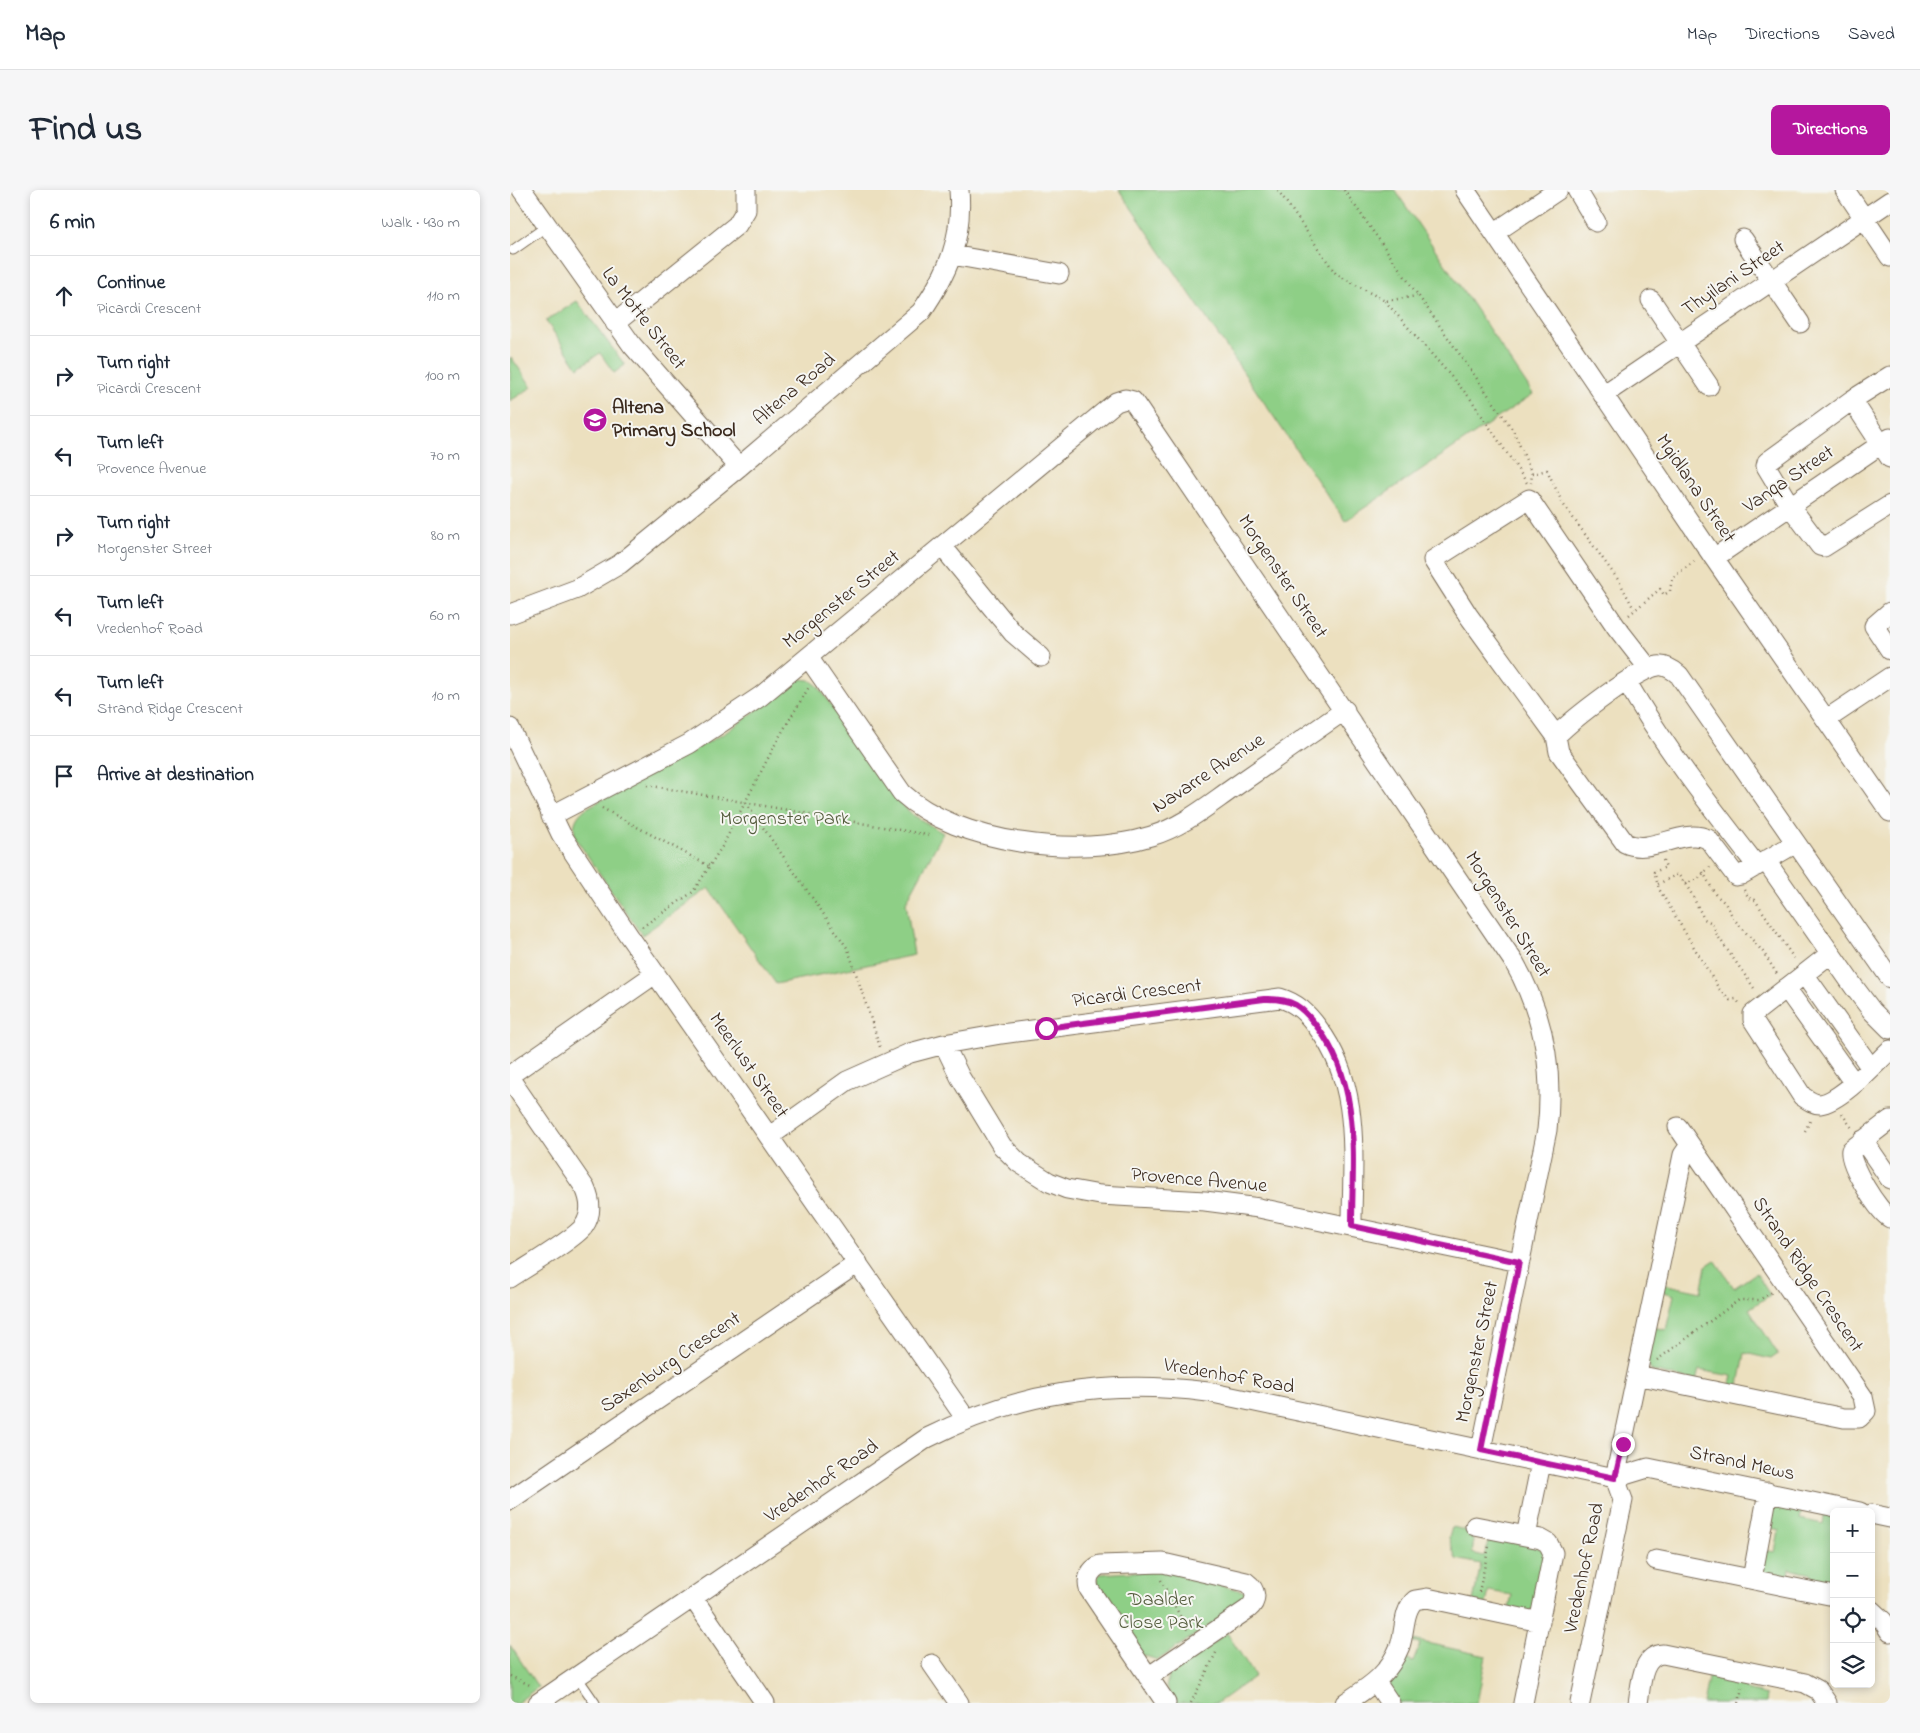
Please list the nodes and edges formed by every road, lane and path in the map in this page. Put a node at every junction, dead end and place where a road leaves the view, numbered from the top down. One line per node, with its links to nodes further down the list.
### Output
1 (522, 190): 13 (street, La Motte Street)
2 (746, 190): 24 (street)
3 (959, 190): 17 (street, Altena Road)
4 (1278, 190): 23 (path)
5 (1344, 190): 21 (path)
6 (1465, 190): 14 (street, Mgidlana Street)
7 (1558, 190): 14 (street)
8 (1577, 190): 12 (street)
9 (1844, 190): 11 (street)
10 (1890, 201): 11 (street, Thyilani Street)
11 (1864, 219): 18 (street); 20 (street, Thyilani Street)
12 (1596, 222)
13 (547, 226): 16 (lane); 24 (street, La Motte Street)
14 (1494, 233): 29 (street, Mgidlana Street)
15 (1743, 239): 20 (street)
16 (513, 250)
17 (952, 255): 19 (street); 32 (street, Altena Road)
18 (1890, 257)
19 (1058, 274)
20 (1772, 281): 25 (street); 26 (street, Thyilani Street)
21 (1417, 296): 23 (path); 33 (path)
22 (1651, 300): 26 (street)
23 (1385, 301): 33 (path)
24 (615, 323): 32 (street, La Motte Street)
25 (1800, 323)
26 (1681, 343): 28 (street); 29 (street, Thyilani Street)
27 (1890, 376): 30 (street)
28 (1709, 386)
29 (1604, 395): 37 (street, Mgidlana Street)
30 (1852, 400): 31 (street); 35 (street)
31 (1887, 447): 35 (street, Vanqa Street)
32 (739, 467): 40 (street, Altena Road)
33 (1532, 474): 38 (path)
34 (1890, 505): 35 (street)
35 (1790, 506): 37 (street, Vanqa Street)
36 (942, 546): 43 (street); 44 (street, Morgenster Street); 49 (street, Morgenster Street)
37 (1714, 558): 38 (path); 50 (street, Mgidlana Street)
38 (1634, 610): 41 (path)
39 (1890, 612): 42 (street)
40 (510, 614)
41 (1617, 628): 45 (street); 52 (street)
42 (1890, 650)
43 (1041, 657)
44 (808, 658): 46 (street, Navarre Avenue); 53 (street, Morgenster Street)
45 (1649, 669): 48 (street); 59 (street)
46 (822, 677): 55 (path); 58 (street, Navarre Avenue)
47 (1890, 677): 50 (street)
48 (1627, 682): 52 (street); 62 (street)
49 (1345, 710): 58 (street, Navarre Avenue); 92 (street, Morgenster Street)
50 (1828, 719): 56 (street, Mgidlana Street)
51 (510, 728): 57 (street, Meerlust Street)
52 (1556, 736): 60 (street)
53 (632, 774): 54 (street, Morgenster Street); 55 (path)
54 (585, 799): 57 (street, Morgenster Street); 63 (path)
55 (745, 802): 58 (path); 63 (path); 78 (path)
56 (1890, 812)
57 (551, 816): 68 (street, Meerlust Street)
58 (955, 826)
59 (1796, 843): 62 (street); 72 (street)
60 (1655, 844): 61 (street); 66 (path)
61 (1722, 858): 64 (path); 65 (street)
62 (1762, 864): 65 (street); 69 (street)
63 (710, 866): 68 (path)
64 (1703, 872): 67 (path); 73 (path)
65 (1736, 876): 71 (path)
66 (1658, 884): 67 (path); 74 (path)
67 (1685, 884): 74 (path)
68 (629, 936): 70 (street, Meerlust Street)
69 (1830, 954): 71 (street); 75 (street)
70 (655, 974): 80 (street); 85 (street, Meerlust Street)
71 (1804, 974): 73 (street); 79 (street)
72 (1890, 978)
73 (1786, 988): 74 (street); 81 (street)
74 (1758, 1011): 82 (street)
75 (1890, 1028)
76 (944, 1044): 78 (street, Picardi Crescent); 90 (street, Provence Avenue); 90 (street, Picardi Crescent)
77 (1890, 1050): 79 (street)
78 (885, 1063): 85 (street, Picardi Crescent)
79 (1872, 1068): 81 (street)
80 (510, 1077): 93 (street)
81 (1854, 1083): 82 (street)
82 (1826, 1102): 86 (path)
83 (1678, 1127): 87 (street, Strand Ridge Crescent)
84 (1887, 1128): 86 (street)
85 (770, 1136): 91 (street, Meerlust Street)
86 (1863, 1140): 88 (street); 89 (street)
87 (1690, 1145): 94 (street, Strand Ridge Crescent); 95 (street)
88 (1890, 1178)
89 (1890, 1218)
90 (1352, 1226): 92 (street, Provence Avenue)
91 (858, 1262): 96 (street, Meerlust Street); 101 (street, Saxenburg Crescent)
92 (1519, 1262): 97 (street, Morgenster Street)
93 (510, 1278)
94 (1783, 1280): 95 (path); 95 (street, Strand Ridge Crescent)
95 (1637, 1375): 99 (street)
96 (966, 1419): 97 (street, Vredenhof Road); 111 (street, Vredenhof Road)
97 (1481, 1450): 98 (street, Vredenhof Road)
98 (1541, 1463): 99 (street, Vredenhof Road); 106 (street)
99 (1615, 1478): 100 (street, Strand Mews); 130 (street, Vredenhof Road)
100 (1768, 1492): 102 (street, Strand Mews); 109 (street)
101 (510, 1500)
102 (1842, 1508)
103 (1875, 1515): 104 (street)
104 (1890, 1518)
105 (1484, 1528): 106 (street); 112 (path)
106 (1526, 1536): 113 (street)
107 (1656, 1560): 109 (street)
108 (1153, 1563): 114 (street); 115 (path); 119 (street)
109 (1752, 1579): 110 (street)
110 (1830, 1595)
111 (693, 1598): 118 (street, Vredenhof Road); 123 (street)
112 (1475, 1608): 113 (street); 120 (street)
113 (1540, 1622): 129 (street)
114 (1222, 1627): 115 (street); 126 (path)
115 (1195, 1645): 119 (street)
116 (932, 1664): 124 (street)
117 (510, 1676): 121 (path)
118 (577, 1677): 121 (street, Vredenhof Road); 122 (lane)
119 (1148, 1677): 125 (street)
120 (1376, 1682): 127 (street); 128 (street)
121 (543, 1700)
122 (595, 1703)
123 (765, 1703)
124 (959, 1703)
125 (1166, 1703)
126 (1191, 1703)
127 (1345, 1703)
128 (1390, 1703)
129 (1523, 1703)
130 (1580, 1703)
131 (1638, 1703): 132 (street)
132 (1827, 1703)

